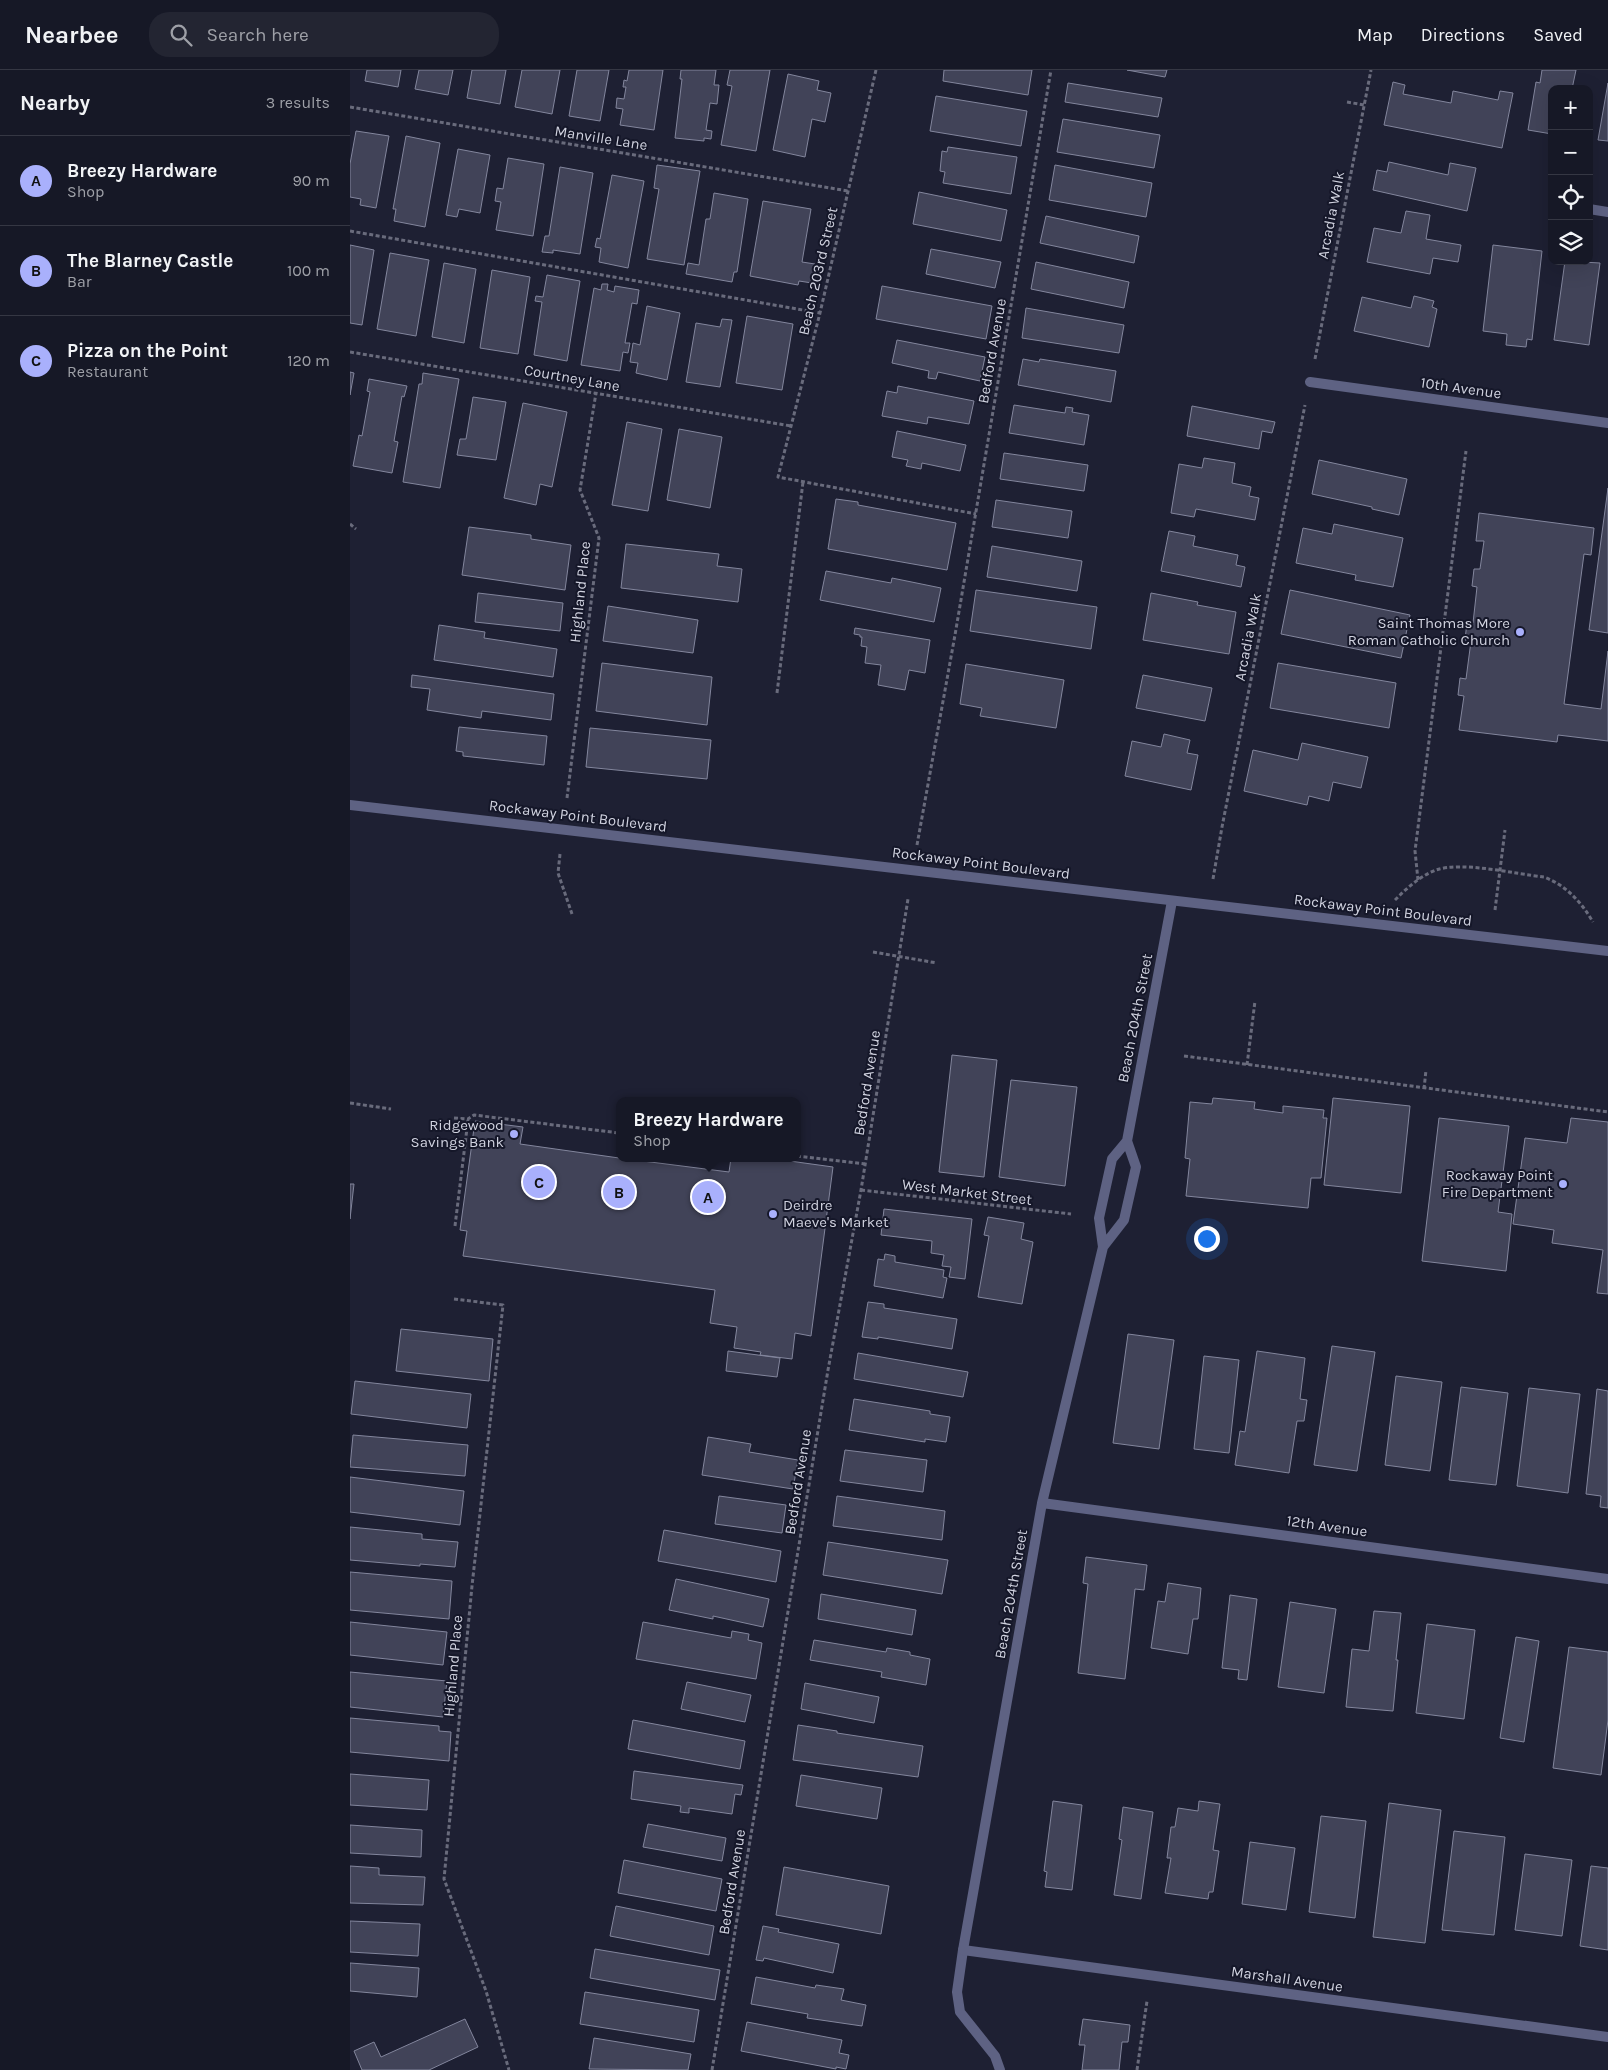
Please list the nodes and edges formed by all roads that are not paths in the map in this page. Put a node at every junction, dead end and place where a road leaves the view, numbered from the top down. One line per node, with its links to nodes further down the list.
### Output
1 (1593, 210): 2 (street)
2 (1608, 212)
3 (1310, 382): 4 (street, 10th Avenue)
4 (1608, 423)
5 (350, 805): 6 (street, Rockaway Point Boulevard)
6 (1172, 900): 7 (street, Rockaway Point Boulevard); 8 (street, Beach 204th Street)
7 (1608, 951)
8 (1127, 1141): 9 (street, Beach 204th Street); 9 (street, Beach 204th Street)
9 (1103, 1247): 10 (street, Beach 204th Street)
10 (1042, 1503): 11 (street, 12th Avenue); 12 (street, Beach 204th Street)
11 (1608, 1579)
12 (963, 1950): 13 (street, Marshall Avenue); 14 (street, Beach 204th Street)
13 (1608, 2038)
14 (1000, 2070)

